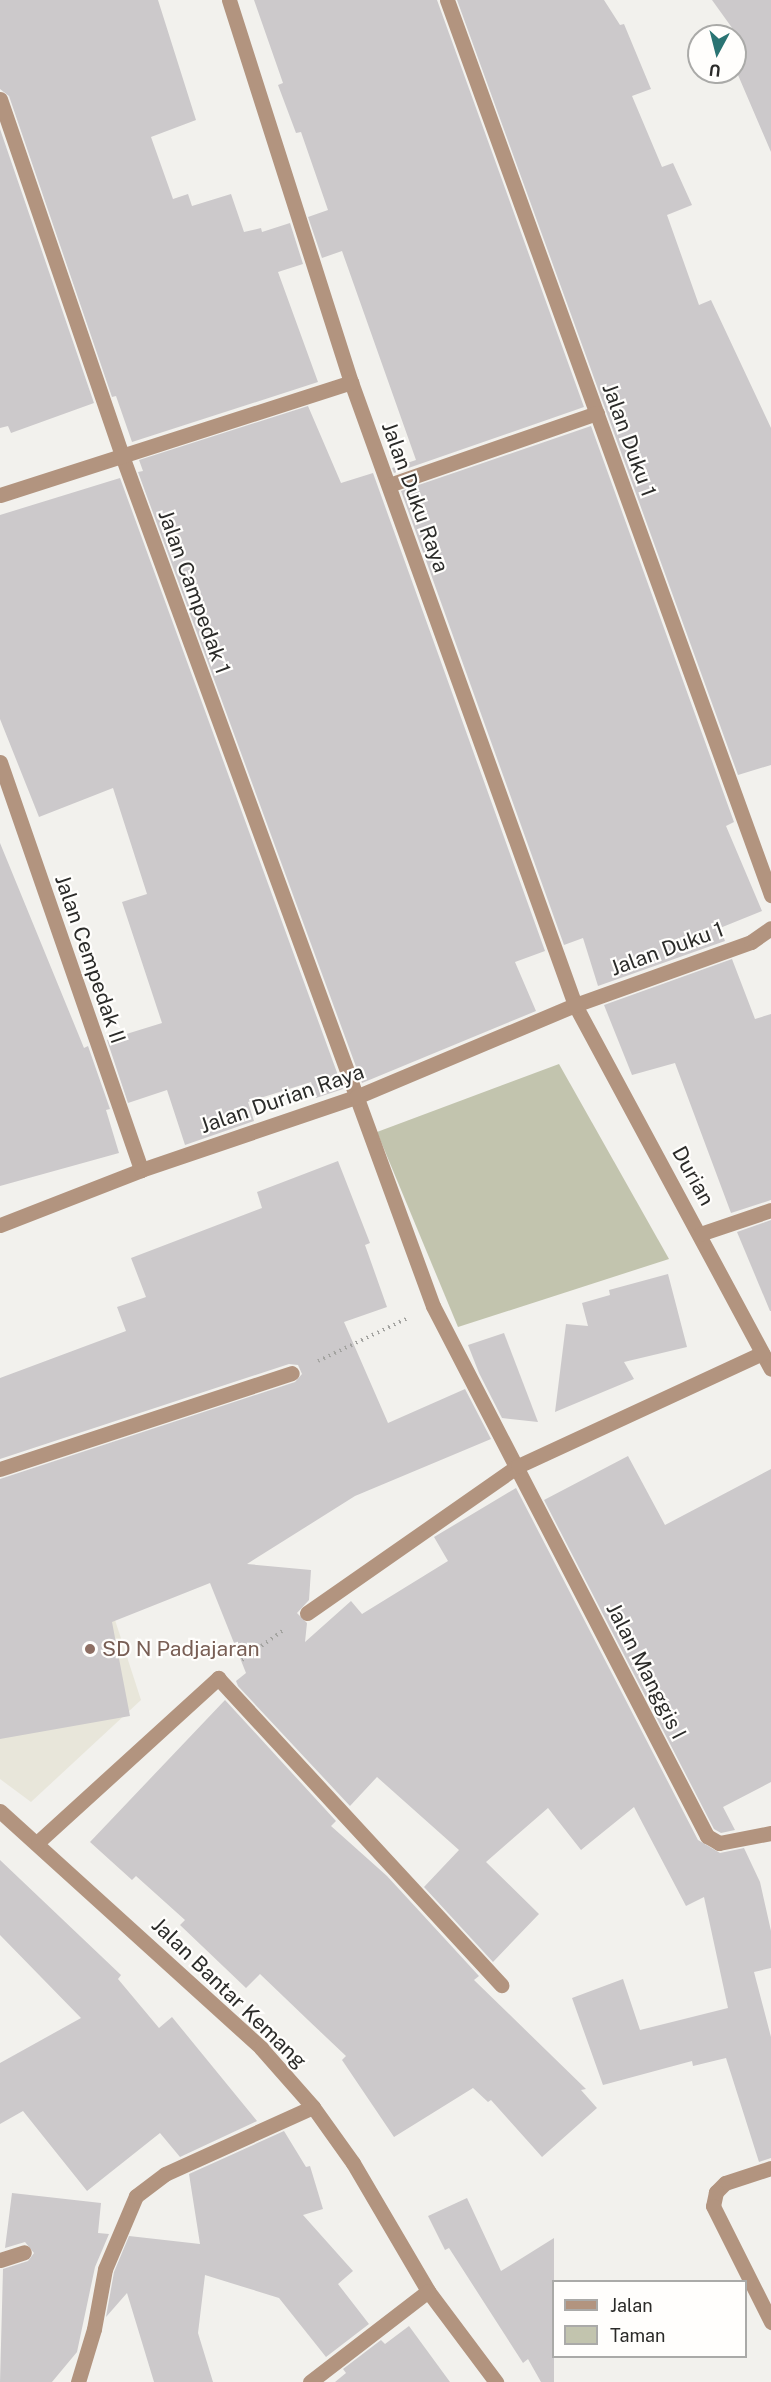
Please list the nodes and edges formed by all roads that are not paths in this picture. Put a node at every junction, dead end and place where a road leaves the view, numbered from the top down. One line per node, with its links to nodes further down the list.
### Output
1 (229, 0): 4 (street, Jalan Duku Raya)
2 (447, 0): 5 (street, Jalan Duku 1)
3 (0, 99): 6 (street, Jalan Campedak 1)
4 (351, 382): 6 (street); 7 (street, Jalan Duku Raya)
5 (597, 413): 7 (street); 10 (street, Jalan Duku 1)
6 (121, 453): 8 (street); 13 (street, Jalan Campedak 1)
7 (388, 485): 12 (street, Jalan Duku Raya)
8 (0, 495)
9 (0, 762): 14 (street, Jalan Cempedak II)
10 (771, 895)
11 (771, 928): 12 (street, Jalan Duku 1)
12 (575, 1005): 13 (street, Jalan Durian Raya); 17 (street, Durian)
13 (356, 1097): 14 (street, Jalan Durian Raya); 18 (street, Jalan Campedak 1)
14 (141, 1170): 16 (street, Jalan Durian Raya)
15 (771, 1210): 17 (street)
16 (0, 1225)
17 (700, 1234): 19 (street, Durian)
18 (433, 1306): 22 (street, Jalan Manggis I)
19 (762, 1353): 20 (street, Durian); 22 (street)
20 (771, 1370)
21 (292, 1373): 23 (street)
22 (518, 1466): 24 (street); 26 (street, Jalan Manggis I)
23 (0, 1469)
24 (307, 1613)
25 (0, 1811): 27 (street, Jalan Bantar Kemang)
26 (771, 1833)
27 (38, 1842): 28 (street); 29 (street, Jalan Bantar Kemang)
28 (501, 1985)
29 (313, 2107): 33 (street, Jalan Bantar Kemang); 35 (street)
30 (771, 2168): 34 (street)
31 (24, 2252): 32 (street)
32 (0, 2260)
33 (428, 2291): 36 (street); 37 (street, Jalan Bantar Kemang)
34 (771, 2322)
35 (78, 2382)
36 (310, 2382)
37 (496, 2382)

